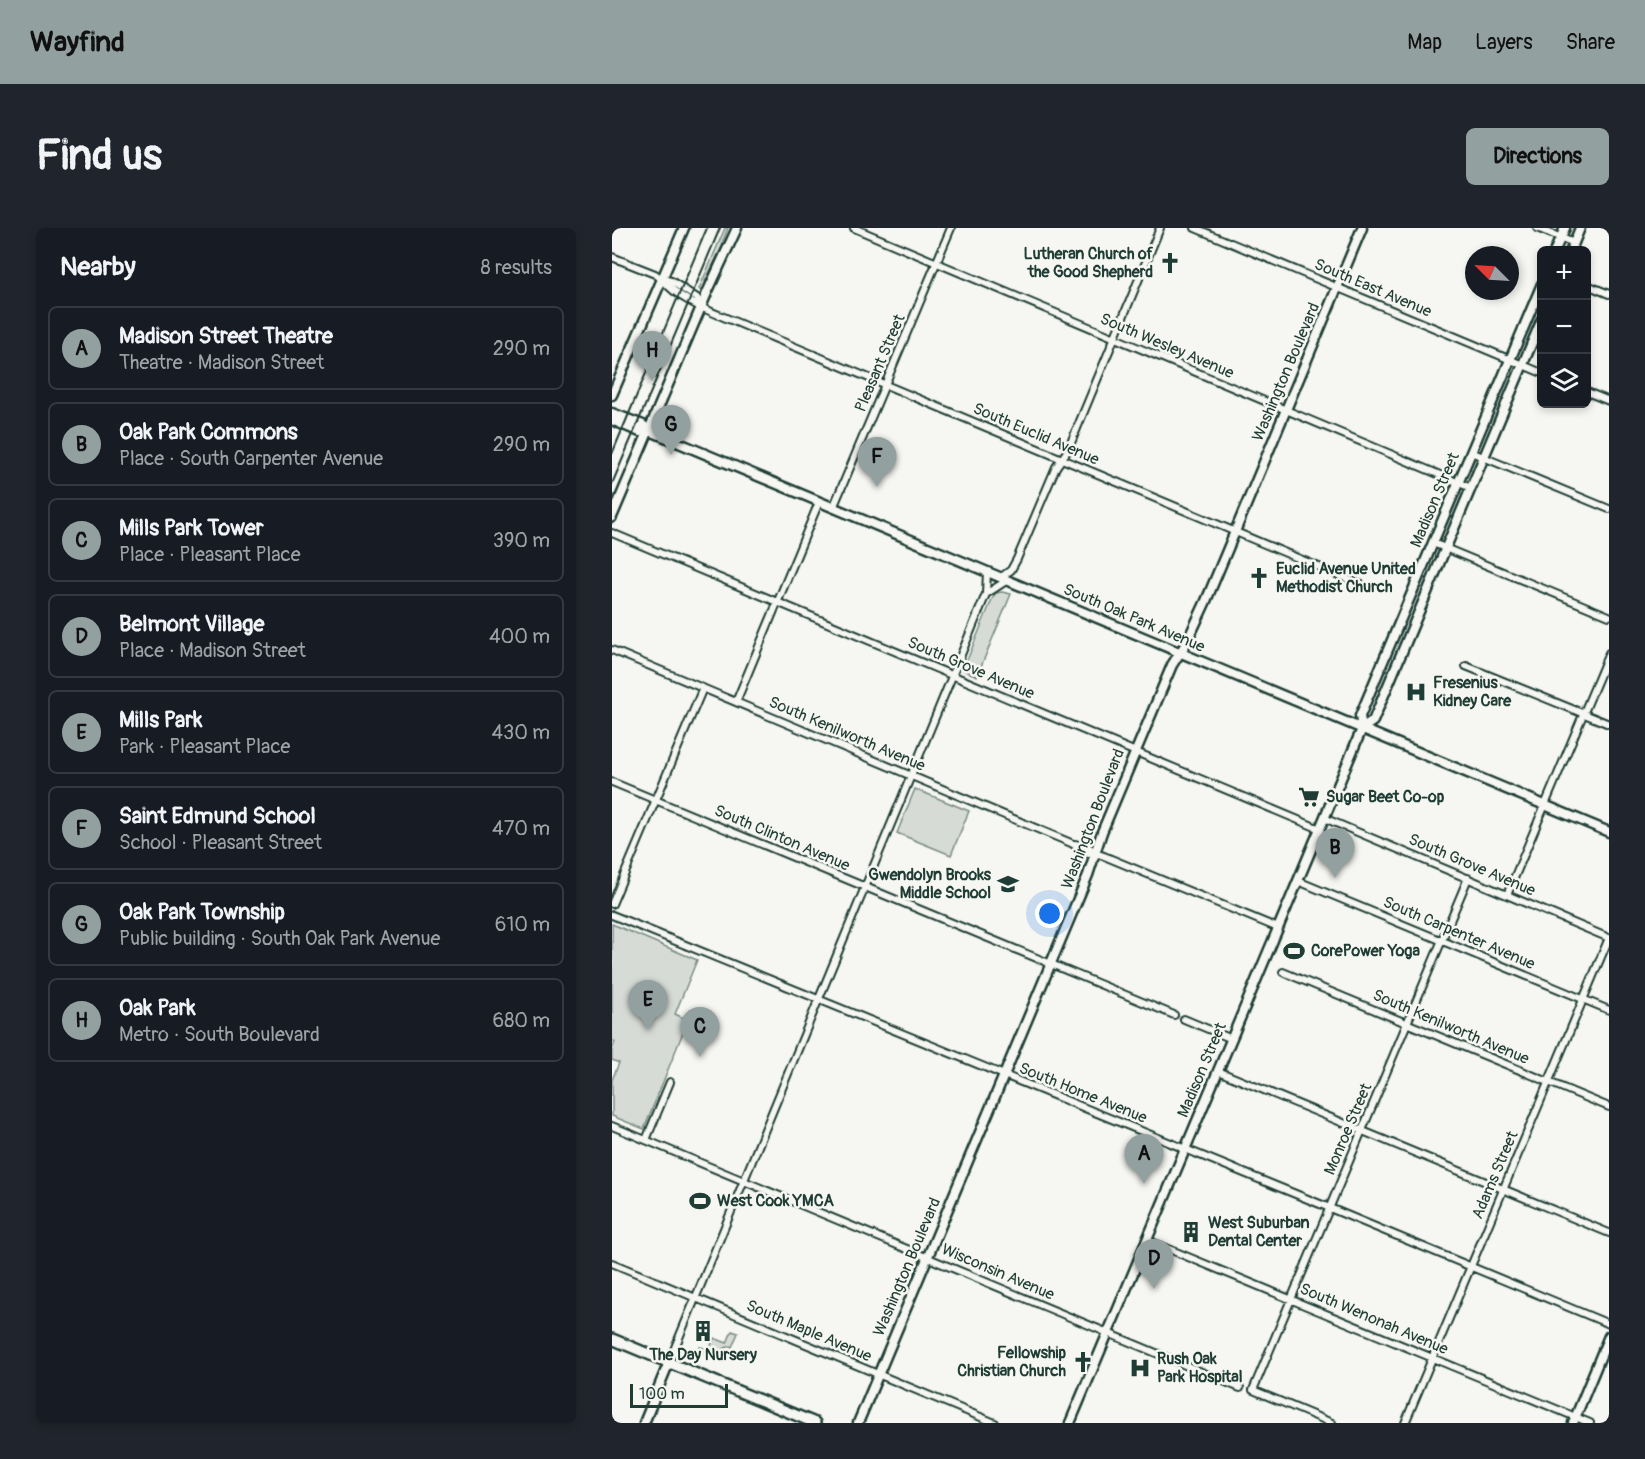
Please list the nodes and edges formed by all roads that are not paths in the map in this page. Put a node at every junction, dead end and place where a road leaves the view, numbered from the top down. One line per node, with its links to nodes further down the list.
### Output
1 (684, 228): 17 (street)
2 (737, 228): 22 (street)
3 (854, 228): 16 (street, South Wesley Avenue)
4 (951, 228): 16 (street, Pleasant Street)
5 (1160, 228): 24 (street)
6 (1195, 228): 19 (street, South East Avenue)
7 (1362, 228): 19 (street, Washington Boulevard)
8 (1537, 228): 11 (street)
9 (1565, 228): 11 (street)
10 (1580, 228): 14 (street)
11 (1561, 238): 12 (street); 13 (street)
12 (1558, 246)
13 (1571, 246)
14 (1572, 246)
15 (612, 257): 17 (street, South Euclid Avenue)
16 (936, 263): 24 (street, South Wesley Avenue); 28 (street, Pleasant Street)
17 (662, 279): 22 (street, South Euclid Avenue); 30 (street)
18 (1591, 287): 20 (street)
19 (1337, 288): 25 (street, South East Avenue); 32 (street, Washington Boulevard)
20 (1609, 294)
21 (1537, 296): 25 (street, Madison Street)
22 (701, 306): 28 (street, South Euclid Avenue); 35 (street)
23 (1537, 330): 26 (street, Madison Street)
24 (1114, 338): 32 (street, South Wesley Avenue); 38 (street)
25 (1510, 360): 26 (street, South East Avenue); 36 (street, Madison Street)
26 (1522, 365): 27 (street, South East Avenue); 37 (street, Madison Street)
27 (1537, 371)
28 (885, 385): 38 (street, South Euclid Avenue); 42 (street, Pleasant Street)
29 (1591, 394): 31 (street)
30 (612, 395)
31 (1609, 401)
32 (1286, 410): 39 (street, South Wesley Avenue); 45 (street, Washington Boulevard)
33 (612, 413): 35 (street)
34 (612, 420): 35 (street)
35 (648, 430): 41 (street, South Oak Park Avenue); 44 (street)
36 (1471, 452): 37 (street); 39 (street, Madison Street)
37 (1484, 457): 40 (street, Madison Street); 43 (street)
38 (1062, 459): 45 (street, South Euclid Avenue); 49 (street)
39 (1458, 483): 40 (street, South Wesley Avenue); 47 (street, Madison Street)
40 (1471, 488): 48 (street, Madison Street)
41 (819, 502): 42 (street, South Oak Park Avenue); 54 (street)
42 (833, 508): 50 (street, South Oak Park Avenue)
43 (1609, 509)
44 (612, 517)
45 (1235, 531): 52 (street, South Euclid Avenue); 57 (street, Washington Boulevard)
46 (612, 533): 54 (street, South Grove Avenue)
47 (1433, 543): 48 (street); 65 (street, Madison Street)
48 (1446, 548): 55 (street); 65 (street, Madison Street)
49 (1017, 559): 51 (street); 51 (street)
50 (987, 572): 51 (street, South Oak Park Avenue); 53 (street)
51 (1006, 581): 53 (street); 57 (street, South Oak Park Avenue)
52 (1362, 585)
53 (986, 594): 60 (street)
54 (777, 603): 60 (street, South Grove Avenue); 62 (street)
55 (1609, 616)
56 (612, 650): 61 (street, South Kenilworth Avenue)
57 (1180, 653): 65 (street, South Oak Park Avenue); 66 (street, Washington Boulevard)
58 (1609, 653): 63 (street)
59 (1466, 666): 63 (street)
60 (952, 675): 66 (street, South Grove Avenue); 67 (street)
61 (703, 688): 62 (street, South Kenilworth Avenue); 69 (street)
62 (736, 702): 67 (street, South Kenilworth Avenue)
63 (1584, 713): 64 (street); 70 (street)
64 (1609, 724)
65 (1362, 729): 70 (street, South Oak Park Avenue); 71 (street, Madison Street)
66 (1136, 752): 72 (street, South Grove Avenue); 74 (street, Washington Boulevard)
67 (911, 776): 74 (street, South Kenilworth Avenue); 77 (street)
68 (612, 782): 69 (street, South Clinton Avenue)
69 (656, 800): 77 (street, South Clinton Avenue); 79 (street)
70 (1545, 805): 73 (street, South Oak Park Avenue); 78 (street)
71 (1324, 818): 72 (street, Madison Street); 75 (street, South Grove Avenue)
72 (1320, 830): 76 (street, Madison Street)
73 (1609, 832)
74 (1094, 852): 81 (street, South Kenilworth Avenue); 84 (street, Washington Boulevard)
75 (1468, 878): 78 (street, South Grove Avenue); 83 (street, Monroe Street)
76 (1298, 881): 81 (street, Madison Street); 83 (street, South Carpenter Avenue)
77 (865, 887): 84 (street, South Clinton Avenue); 86 (street)
78 (1507, 895): 82 (street, South Grove Avenue)
79 (612, 904)
80 (612, 915): 86 (street, South Home Avenue)
81 (1278, 928): 92 (street, Madison Street)
82 (1609, 938): 87 (street, Adams Street)
83 (1441, 940): 87 (street, South Carpenter Avenue); 91 (street, Monroe Street)
84 (1051, 964): 89 (street, South Clinton Avenue); 94 (street, Washington Boulevard)
85 (1283, 972): 91 (street, South Kenilworth Avenue)
86 (819, 999): 94 (street, South Home Avenue); 102 (street)
87 (1583, 999): 88 (street, South Carpenter Avenue); 96 (street, Adams Street)
88 (1609, 1010)
89 (1174, 1015)
90 (1184, 1019): 92 (street)
91 (1407, 1023): 96 (street, South Kenilworth Avenue); 99 (street, Monroe Street)
92 (1232, 1039): 93 (street, Madison Street)
93 (1218, 1071): 99 (street); 101 (street, Madison Street)
94 (1004, 1075): 101 (street, South Home Avenue); 107 (street, Washington Boulevard)
95 (670, 1082): 100 (street)
96 (1549, 1082): 97 (street, South Kenilworth Avenue); 103 (street, Adams Street)
97 (1609, 1107)
98 (612, 1126): 100 (street, Wisconsin Avenue)
99 (1361, 1130): 103 (street); 104 (street, Monroe Street)
100 (646, 1140): 102 (street, Wisconsin Avenue)
101 (1185, 1149): 104 (street, South Home Avenue); 106 (street, Madison Street)
102 (744, 1182): 107 (street, Wisconsin Avenue); 110 (street)
103 (1503, 1189): 105 (street); 109 (street, Adams Street)
104 (1329, 1208): 109 (street, South Home Avenue); 111 (street, Monroe Street)
105 (1609, 1233)
106 (1147, 1240): 111 (street, South Wenonah Avenue); 113 (street, Madison Street)
107 (927, 1257): 113 (street, Wisconsin Avenue); 118 (street, Washington Boulevard)
108 (612, 1263): 110 (street, South Maple Avenue)
109 (1471, 1266): 112 (street, South Home Avenue); 116 (street, Adams Street)
110 (696, 1298): 117 (street); 118 (street, South Maple Avenue)
111 (1292, 1299): 116 (street, South Wenonah Avenue); 126 (street, Monroe Street)
112 (1609, 1324)
113 (1108, 1332): 119 (street, Wisconsin Avenue); 125 (street, Madison Street)
114 (1609, 1336): 120 (street)
115 (612, 1339): 117 (main road)
116 (1432, 1358): 120 (street, South Wenonah Avenue); 127 (street, Adams Street)
117 (669, 1362): 121 (street); 122 (main road)
118 (879, 1374): 123 (street, Washington Boulevard); 124 (street, South Maple Avenue)
119 (1240, 1388)
120 (1574, 1420): 128 (street, South Wenonah Avenue)
121 (644, 1423)
122 (815, 1423)
123 (858, 1423)
124 (995, 1423)
125 (1070, 1423)
126 (1332, 1423)
127 (1405, 1423)
128 (1590, 1423)

